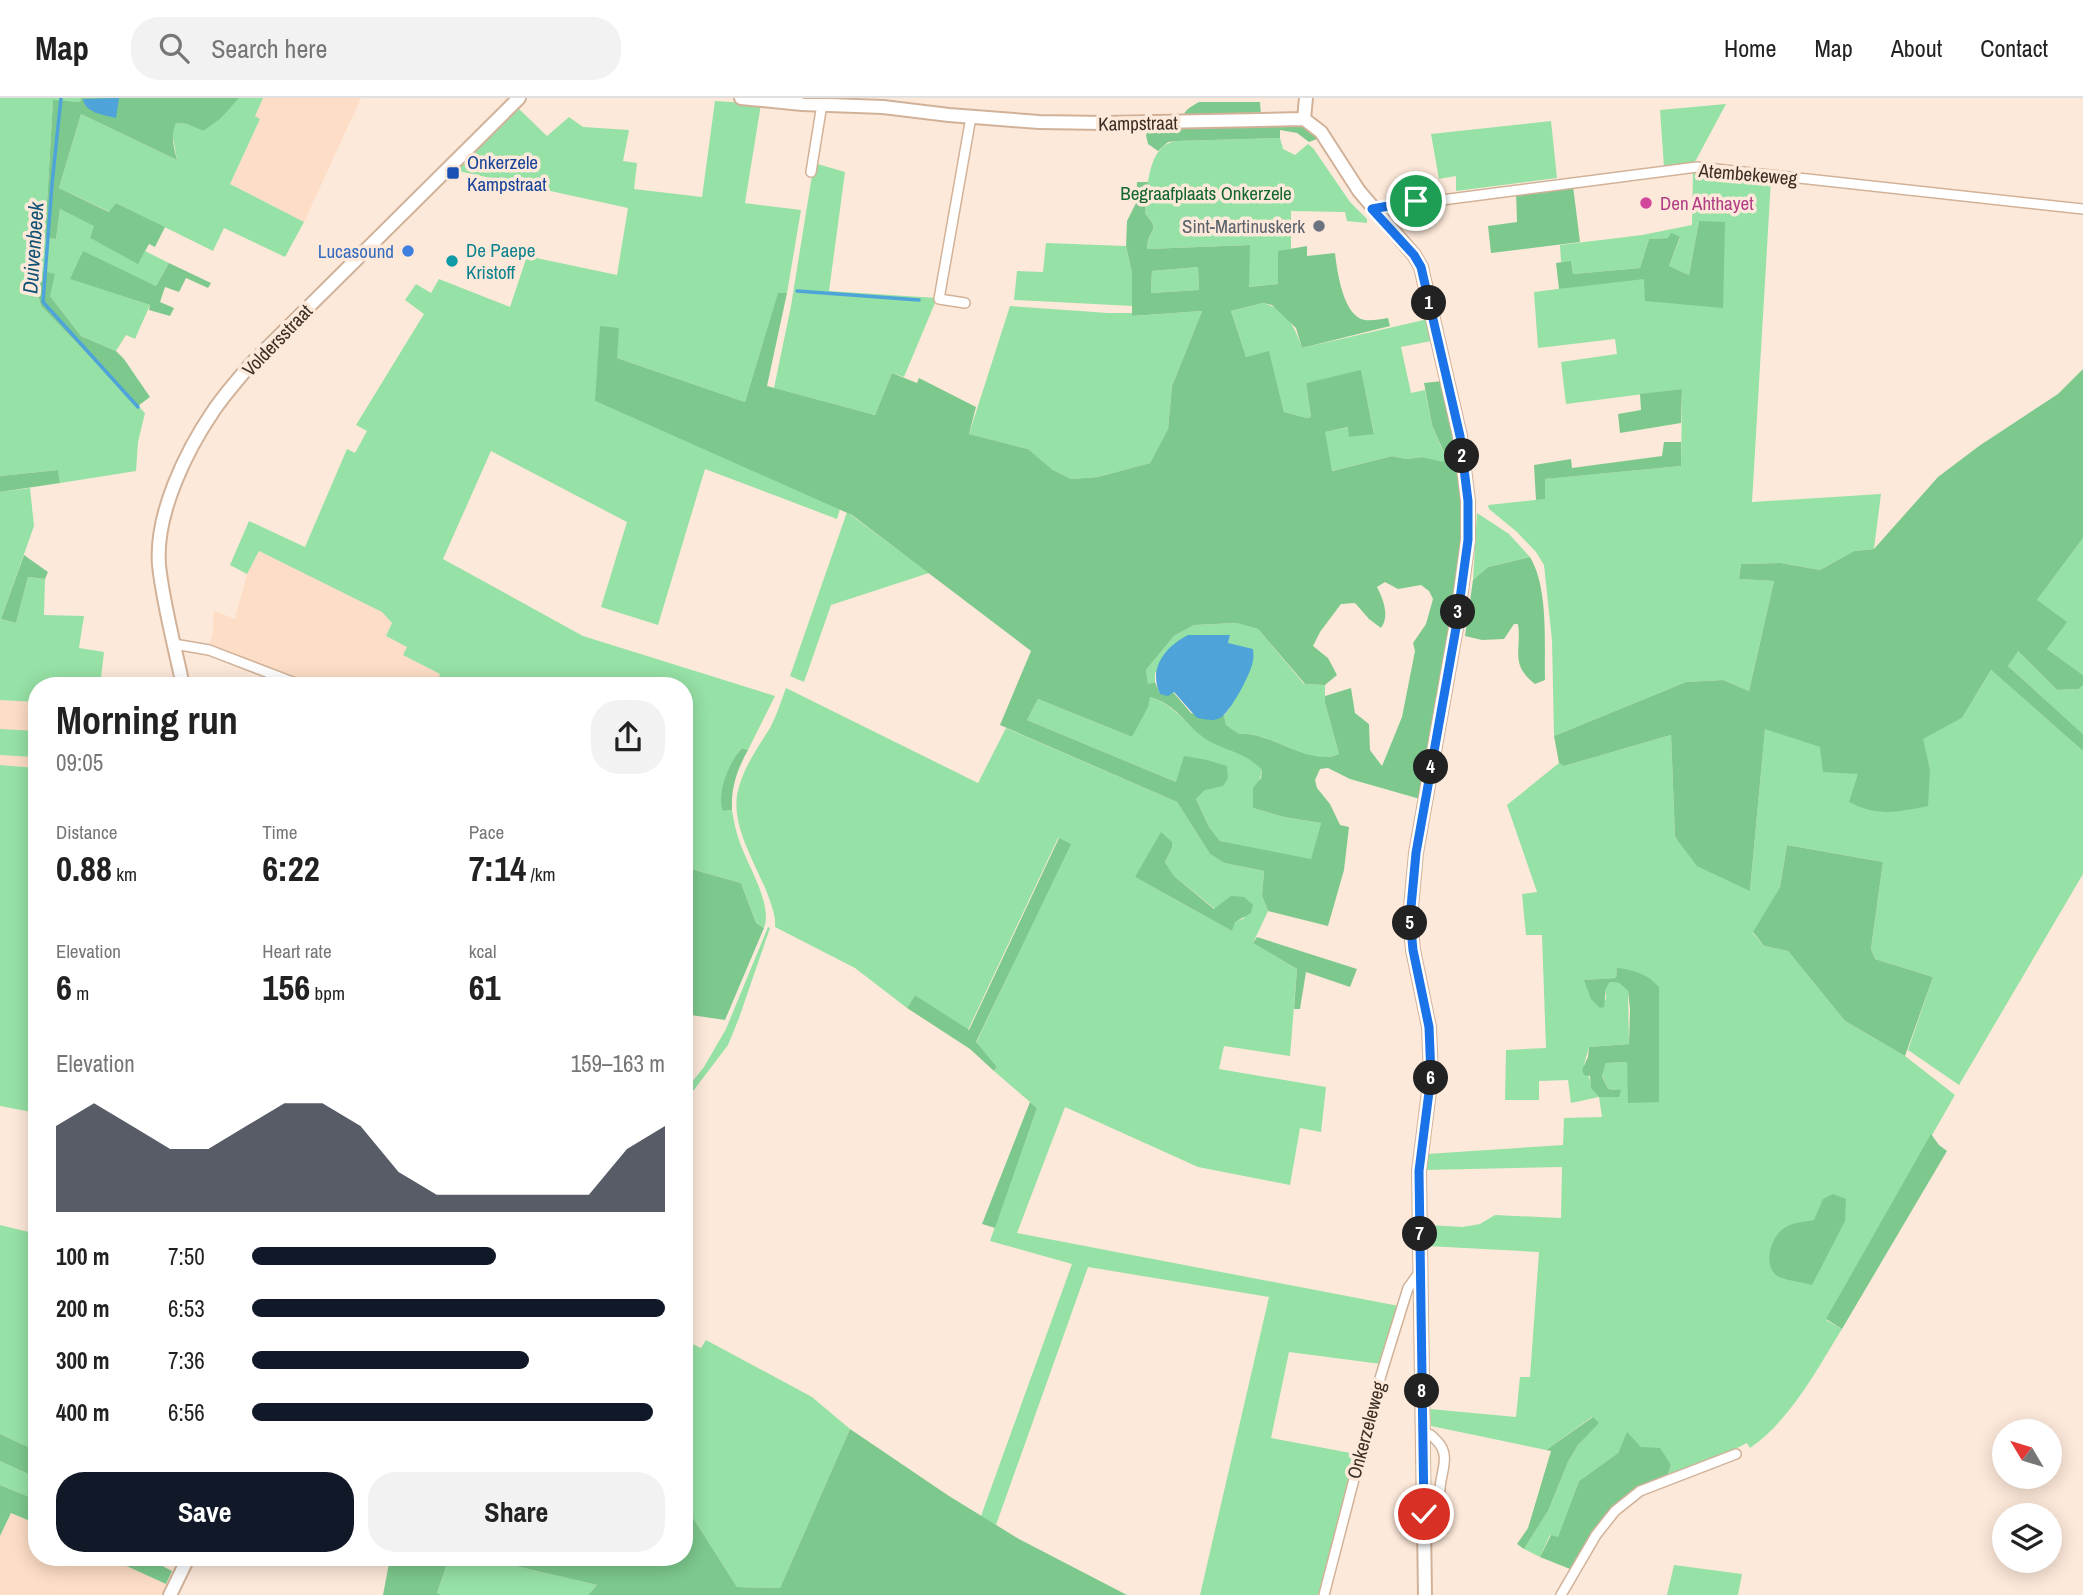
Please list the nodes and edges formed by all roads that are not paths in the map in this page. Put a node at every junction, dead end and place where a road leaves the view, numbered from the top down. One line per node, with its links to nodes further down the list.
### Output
1 (519, 98): 11 (street, Voldersstraat)
2 (741, 98): 4 (street, Kampstraat)
3 (1306, 98): 6 (street)
4 (822, 104): 5 (street, Kampstraat); 7 (street)
5 (971, 117): 6 (street, Kampstraat); 10 (street)
6 (1304, 119): 8 (street)
7 (811, 172)
8 (1372, 209): 9 (street, Atembekeweg); 14 (street)
9 (2083, 209)
10 (965, 303)
11 (174, 644): 12 (street, Voldersstraat); 13 (street)
12 (181, 677)
13 (280, 677)
14 (1421, 1269): 15 (street); 20 (street, Onkerzeleweg)
15 (1423, 1433): 17 (street); 21 (street)
16 (1736, 1454): 22 (street)
17 (1440, 1528)
18 (184, 1566): 19 (street)
19 (170, 1595)
20 (1324, 1595)
21 (1425, 1595)
22 (1562, 1595)

